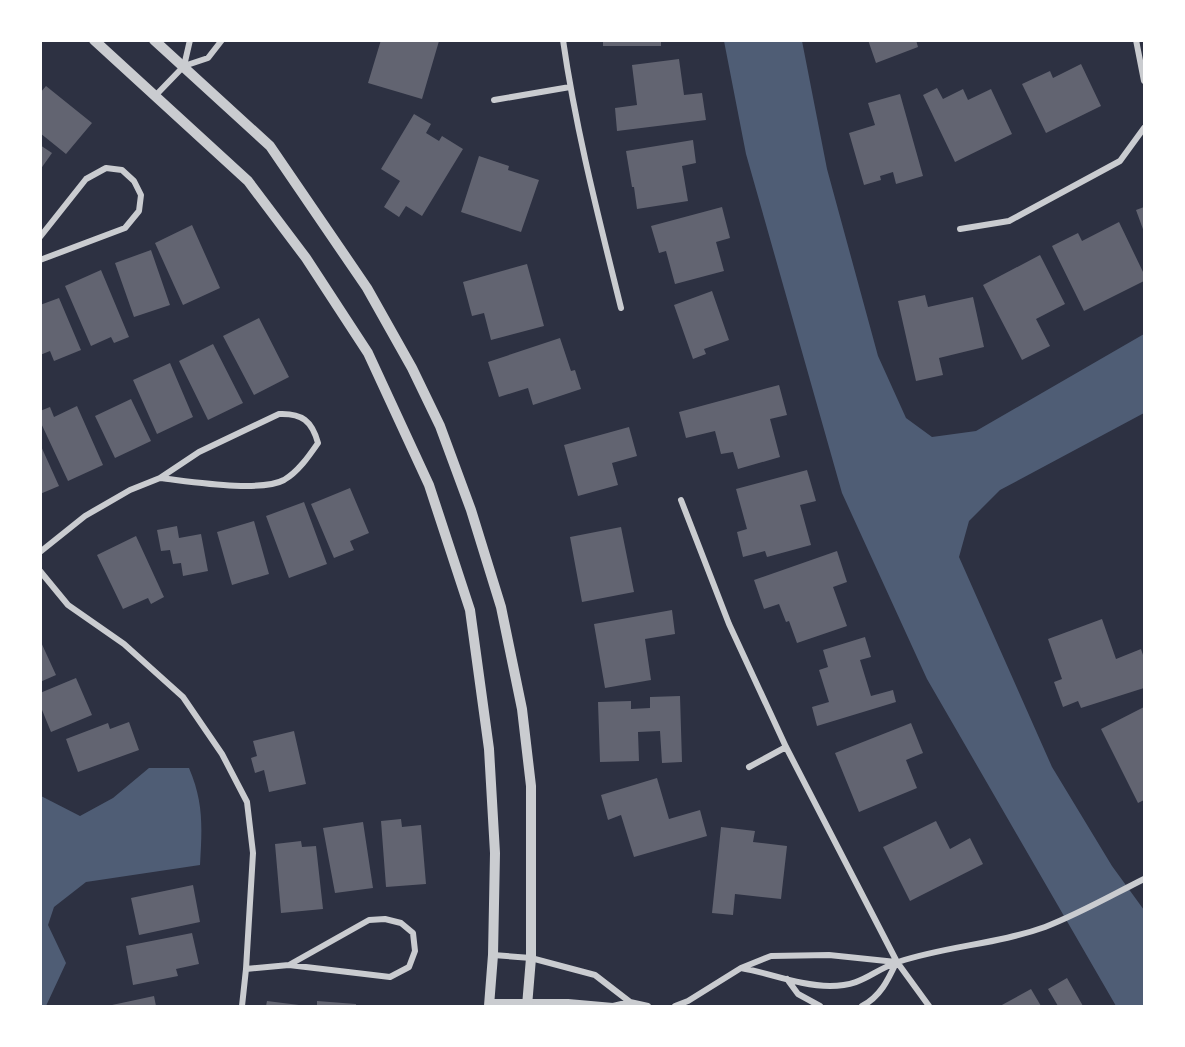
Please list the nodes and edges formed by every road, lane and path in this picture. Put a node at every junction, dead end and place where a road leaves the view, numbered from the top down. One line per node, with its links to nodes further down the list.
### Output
1 (94, 40): 10 (street)
2 (154, 40): 7 (street)
3 (190, 40): 7 (street)
4 (563, 40): 9 (street)
5 (1136, 40): 8 (street)
6 (222, 41): 7 (street)
7 (184, 66): 10 (street); 25 (street)
8 (1144, 81)
9 (570, 87): 11 (street); 16 (street)
10 (156, 95): 24 (street)
11 (494, 100)
12 (1144, 128): 13 (street)
13 (960, 229)
14 (40, 237): 15 (street)
15 (40, 260)
16 (621, 308)
17 (160, 478): 17 (street); 19 (street)
18 (681, 500): 21 (street)
19 (40, 552)
20 (40, 571): 29 (street)
21 (786, 747): 22 (street); 26 (street)
22 (749, 767)
23 (1144, 879): 26 (street)
24 (493, 955): 25 (street); 32 (street)
25 (531, 958): 31 (street); 33 (street)
26 (897, 962): 28 (street); 30 (street); 38 (street); 39 (street)
27 (289, 965): 27 (street); 29 (street)
28 (741, 968): 30 (street); 36 (street)
29 (246, 969): 34 (street)
30 (788, 979): 37 (street)
31 (630, 1002): 33 (street); 35 (street)
32 (489, 1004): 33 (street)
33 (527, 1005)
34 (242, 1006)
35 (648, 1006)
36 (675, 1006)
37 (820, 1006)
38 (862, 1006)
39 (929, 1006)

